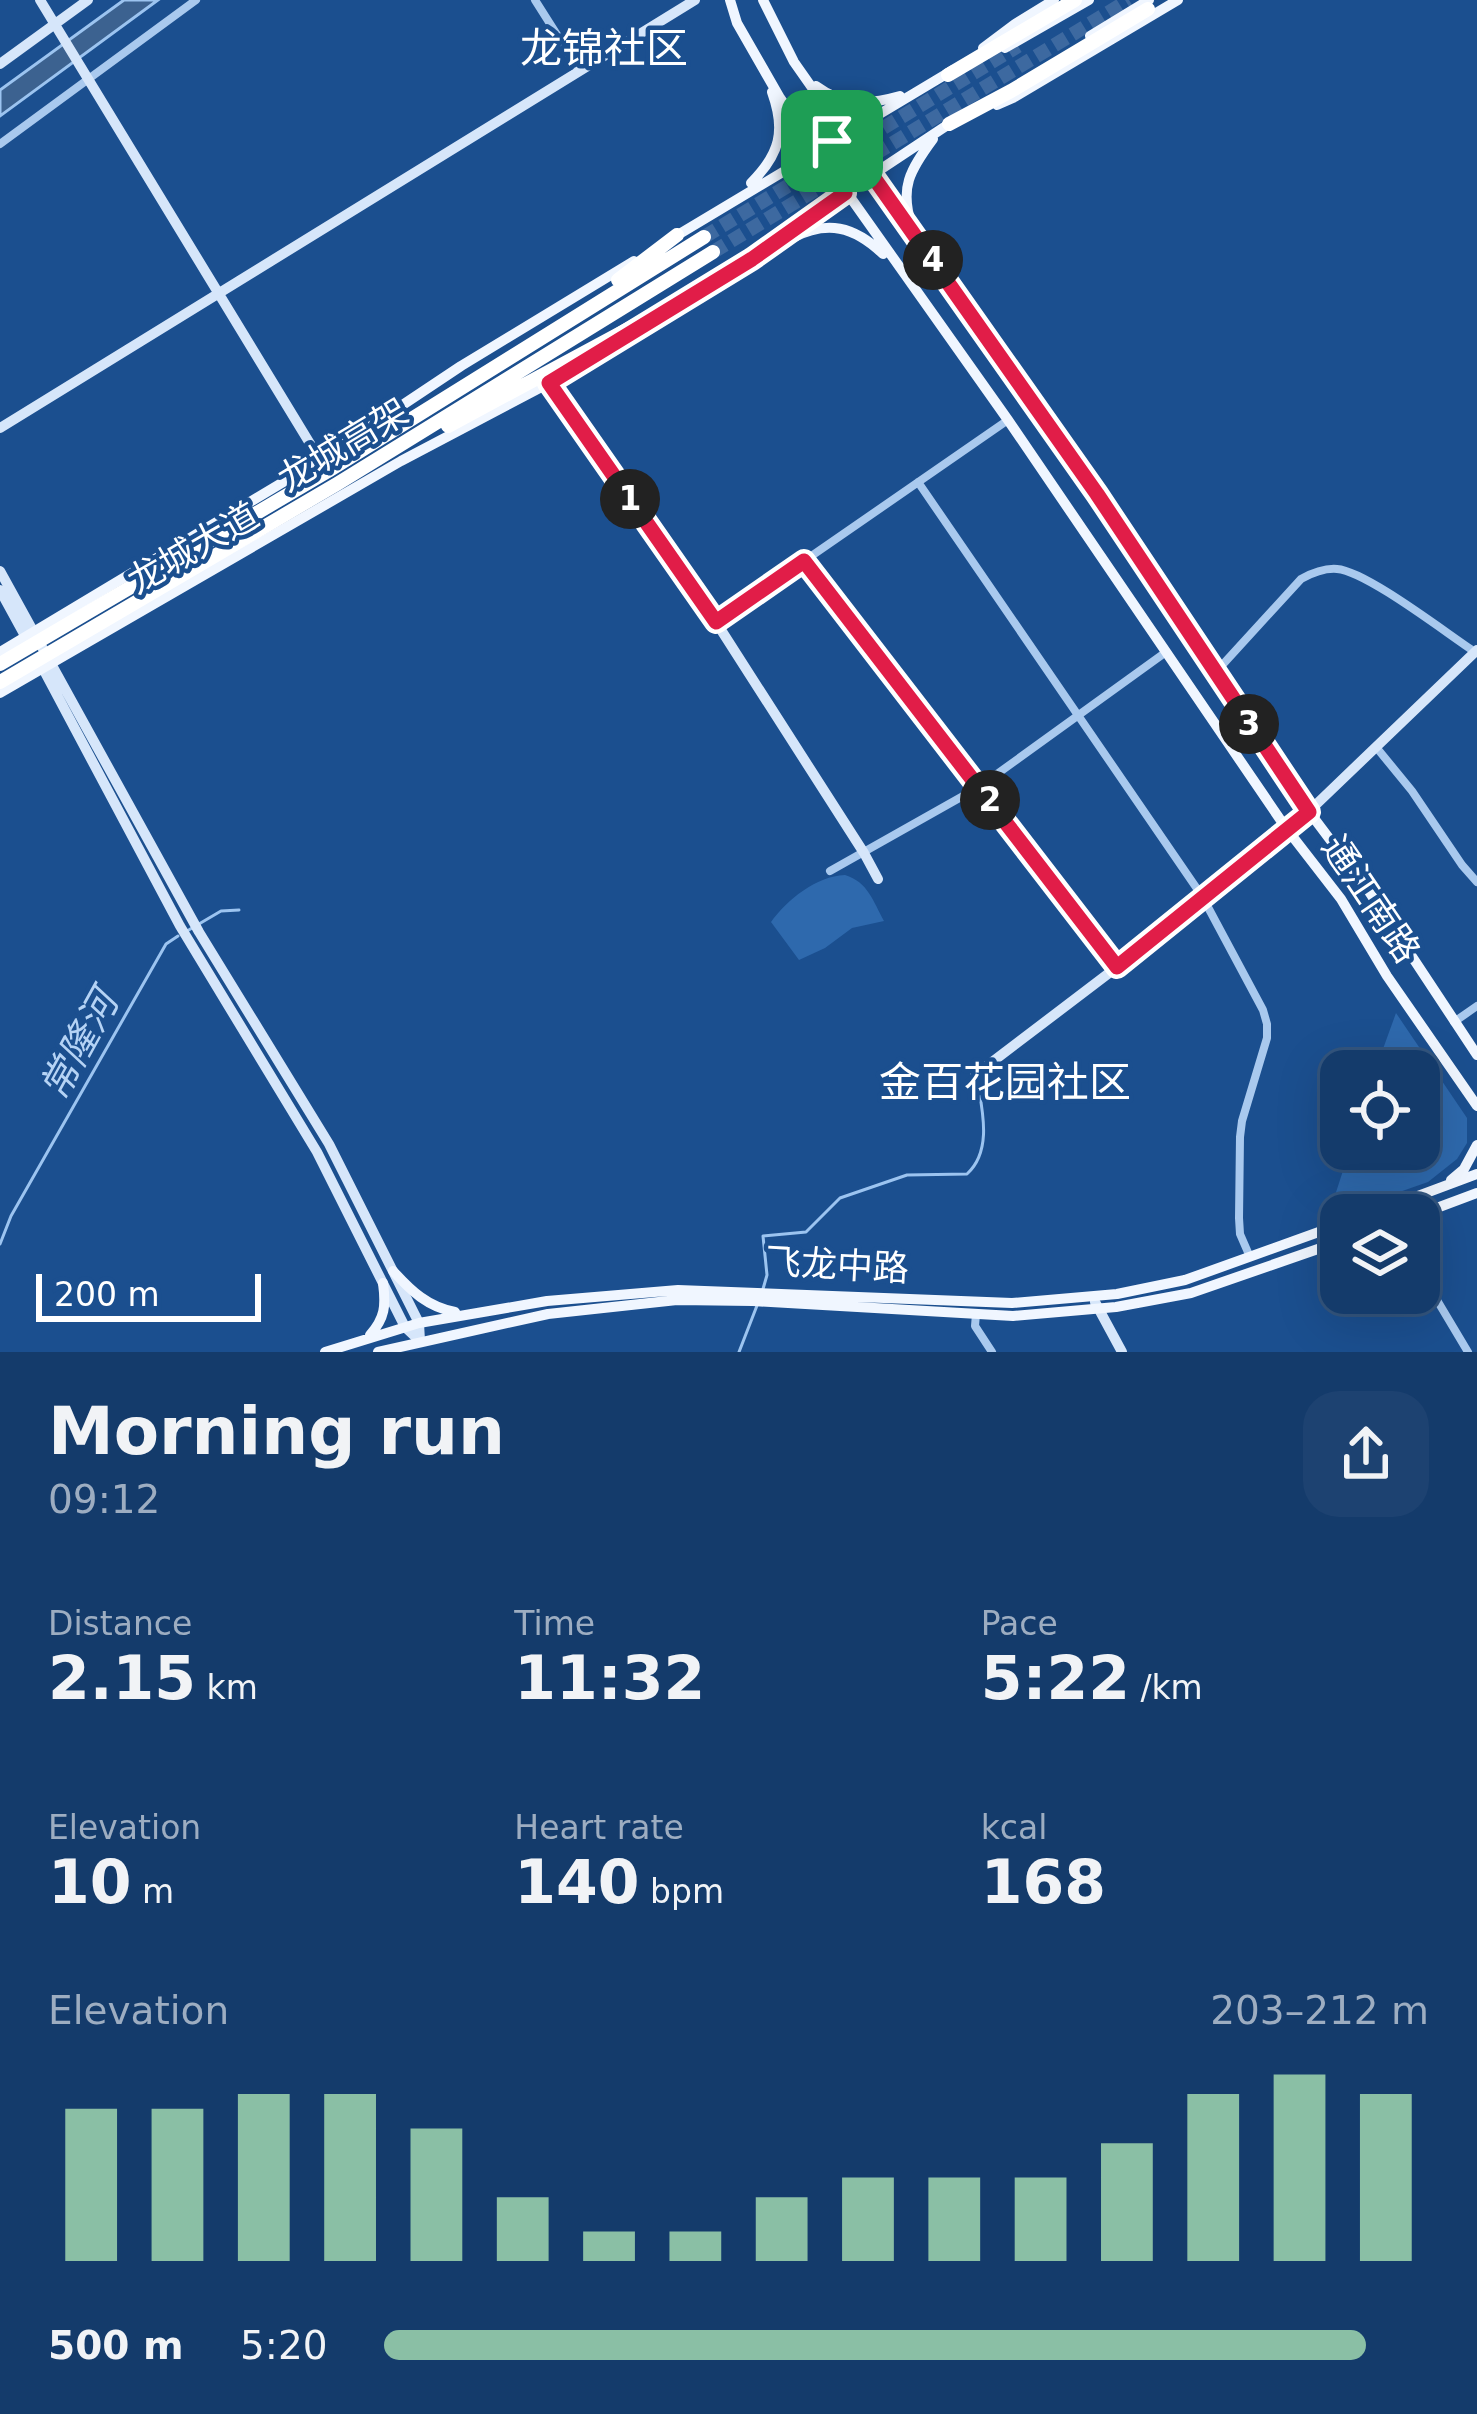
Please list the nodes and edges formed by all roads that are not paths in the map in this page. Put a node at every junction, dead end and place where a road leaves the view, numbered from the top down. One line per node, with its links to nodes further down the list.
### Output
1 (40, 0): 14 (street)
2 (76, 0): 14 (street)
3 (88, 0): 14 (street)
4 (196, 0): 20 (street)
5 (535, 0): 17 (street)
6 (695, 0): 17 (street)
7 (730, 0): 16 (main road)
8 (763, 0): 18 (main road, 通江南路)
9 (1054, 0): 19 (main road)
10 (1075, 0): 19 (highway)
11 (1089, 0): 19 (main road)
12 (1178, 0): 22 (main road, 龙城大道)
13 (1149, 4): 22 (highway)
14 (54, 25): 15 (street); 20 (street)
15 (0, 60)
16 (758, 62): 25 (main road, 通江南路); 28 (main road)
17 (580, 71): 35 (street)
18 (802, 74): 21 (main road); 23 (main road, 通江南路)
19 (948, 75): 21 (main road)
20 (87, 80): 24 (street); 35 (street)
21 (914, 91): 23 (main road)
22 (944, 128): 26 (main road, 龙城大道); 32 (main road)
23 (847, 134): 25 (main road); 26 (main road, 通江南路)
24 (0, 144)
25 (817, 149): 27 (main road, 通江南路); 28 (main road)
26 (872, 175): 27 (main road, 龙城大道); 32 (main road, 通江南路)
27 (845, 193): 33 (main road, 龙城大道); 34 (main road, 通江南路)
28 (739, 196): 29 (main road)
29 (677, 235): 40 (highway)
30 (704, 237): 40 (highway, 龙城高架)
31 (713, 252): 40 (highway, 龙城高架)
32 (928, 254): 52 (main road, 通江南路)
33 (752, 259): 34 (main road); 36 (main road, 龙城大道)
34 (906, 278): 38 (main road, 通江南路)
35 (218, 294): 39 (street); 40 (street)
36 (686, 298): 37 (main road, 龙城大道); 40 (highway)
37 (549, 383): 45 (street); 51 (main road, 龙城大道)
38 (1008, 421): 41 (street); 48 (main road, 通江南路)
39 (0, 428)
40 (328, 472): 46 (main road, 龙城大道); 50 (highway, 龙城高架); 53 (highway, 龙城高架)
41 (919, 482): 42 (street); 55 (street)
42 (804, 561): 45 (street); 57 (street)
43 (0, 571): 46 (street)
44 (0, 590): 46 (street)
45 (716, 622): 60 (street)
46 (30, 634): 49 (main road, 龙城大道); 51 (street)
47 (1474, 647): 52 (street); 56 (street); 58 (street)
48 (1167, 651): 55 (street); 59 (main road, 通江南路)
49 (0, 652)
50 (0, 664)
51 (48, 667): 54 (main road, 龙城大道); 65 (street); 65 (street)
52 (1214, 673): 58 (main road, 通江南路)
53 (0, 682)
54 (0, 693)
55 (1079, 716): 57 (street); 64 (street)
56 (1376, 747): 58 (street); 63 (street)
57 (980, 787): 60 (street); 66 (street)
58 (1307, 809): 59 (street); 68 (main road, 通江南路)
59 (1286, 828): 64 (street); 71 (main road, 通江南路)
60 (864, 853): 61 (street); 62 (street)
61 (830, 871)
62 (878, 879)
63 (1477, 882)
64 (1202, 896): 66 (street); 80 (street)
65 (193, 930): 81 (street); 82 (street)
66 (1117, 967): 70 (street)
67 (1477, 1006): 68 (street)
68 (1454, 1022): 69 (main road, 通江南路)
69 (1477, 1055)
70 (975, 1076)
71 (1477, 1106)
72 (1477, 1144): 74 (main road)
73 (1477, 1174): 74 (main road)
74 (1443, 1188): 75 (main road)
75 (1426, 1194)
76 (1477, 1197): 77 (main road)
77 (1440, 1207)
78 (1320, 1232): 80 (main road, 飞龙中路)
79 (1320, 1248): 86 (main road, 飞龙中路)
80 (1250, 1257): 83 (main road, 飞龙中路)
81 (393, 1271): 87 (main road); 89 (street)
82 (383, 1283): 90 (street); 91 (main road)
83 (1091, 1296): 84 (main road, 飞龙中路); 86 (street)
84 (760, 1297): 87 (main road, 飞龙中路); 88 (main road, 飞龙中路); 92 (main road, 飞龙中路)
85 (1440, 1305): 97 (street)
86 (1099, 1309): 88 (main road, 飞龙中路); 96 (street)
87 (476, 1313): 89 (main road, 飞龙中路)
88 (976, 1314): 95 (street)
89 (419, 1323): 90 (main road, 飞龙中路); 92 (street)
90 (405, 1327): 91 (main road, 飞龙中路); 92 (street)
91 (367, 1339): 93 (main road, 飞龙中路)
92 (420, 1341): 94 (main road, 飞龙中路)
93 (325, 1352)
94 (378, 1352)
95 (992, 1352)
96 (1122, 1352)
97 (1468, 1352)

